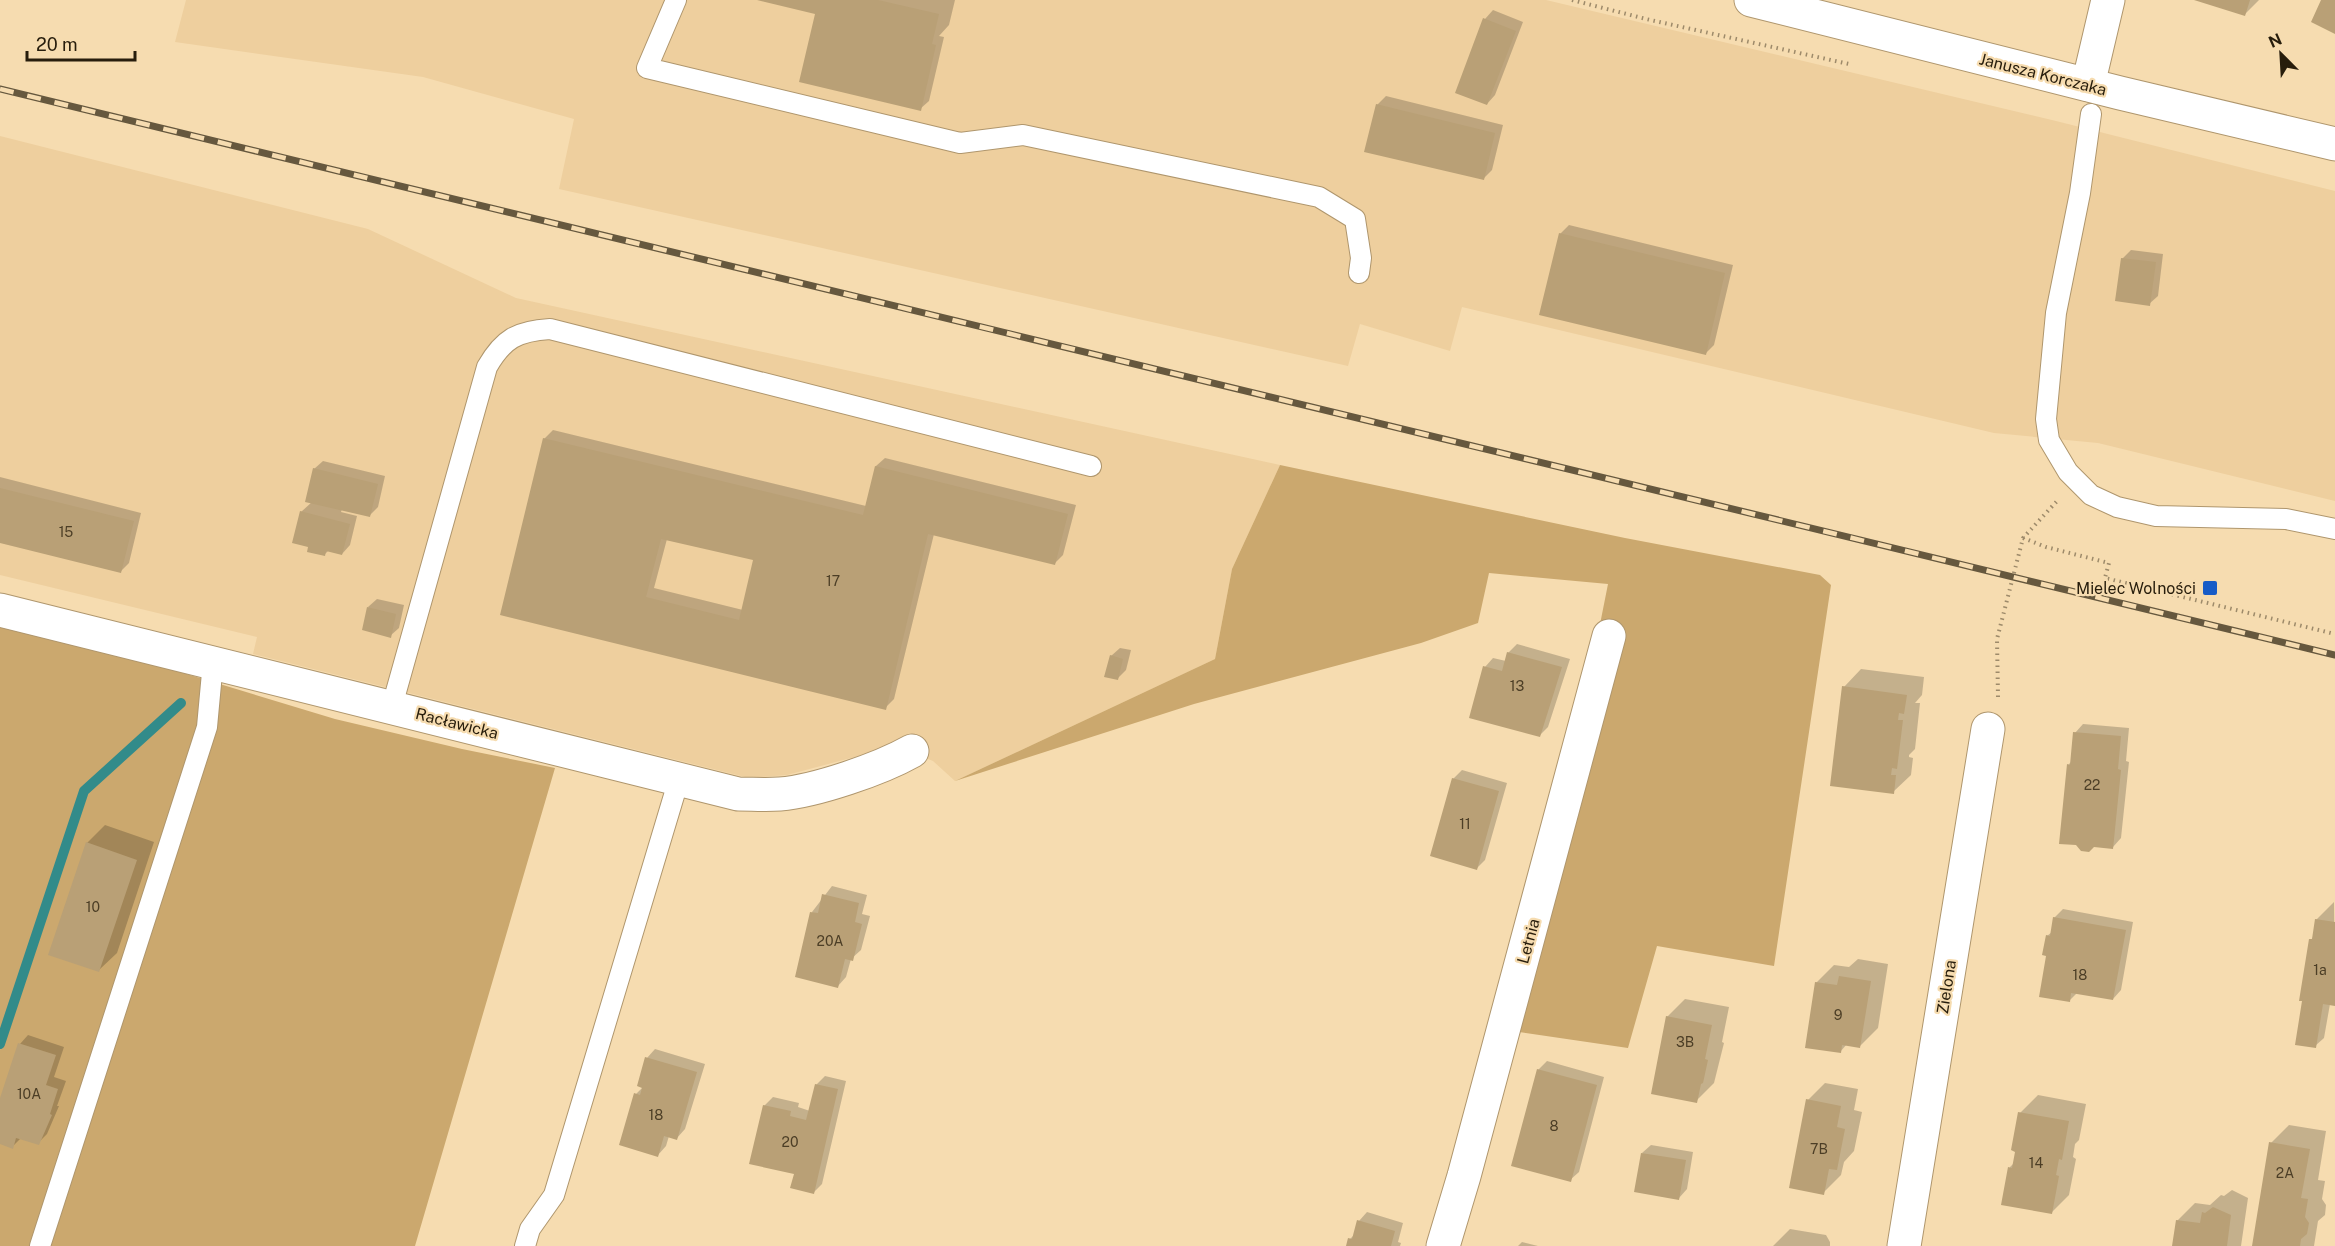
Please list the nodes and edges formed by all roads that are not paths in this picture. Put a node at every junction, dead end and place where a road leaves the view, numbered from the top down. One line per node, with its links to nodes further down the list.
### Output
1 (676, 0): 6 (lane)
2 (1751, 0): 4 (street, Janusza Korczaka)
3 (2108, 0): 4 (street)
4 (2090, 100): 5 (street, Janusza Korczaka); 8 (lane)
5 (2335, 144)
6 (1359, 273)
7 (1091, 466): 12 (lane)
8 (2335, 528)
9 (0, 610): 11 (street, Racławicka)
10 (1609, 636): 18 (street, Letnia)
11 (213, 662): 12 (street, Racławicka); 16 (lane)
12 (392, 706): 15 (street, Racławicka)
13 (1988, 729): 19 (street, Zielona)
14 (912, 751): 15 (street, Racławicka)
15 (679, 779): 17 (lane)
16 (40, 1246)
17 (525, 1246)
18 (1443, 1246)
19 (1904, 1246)

